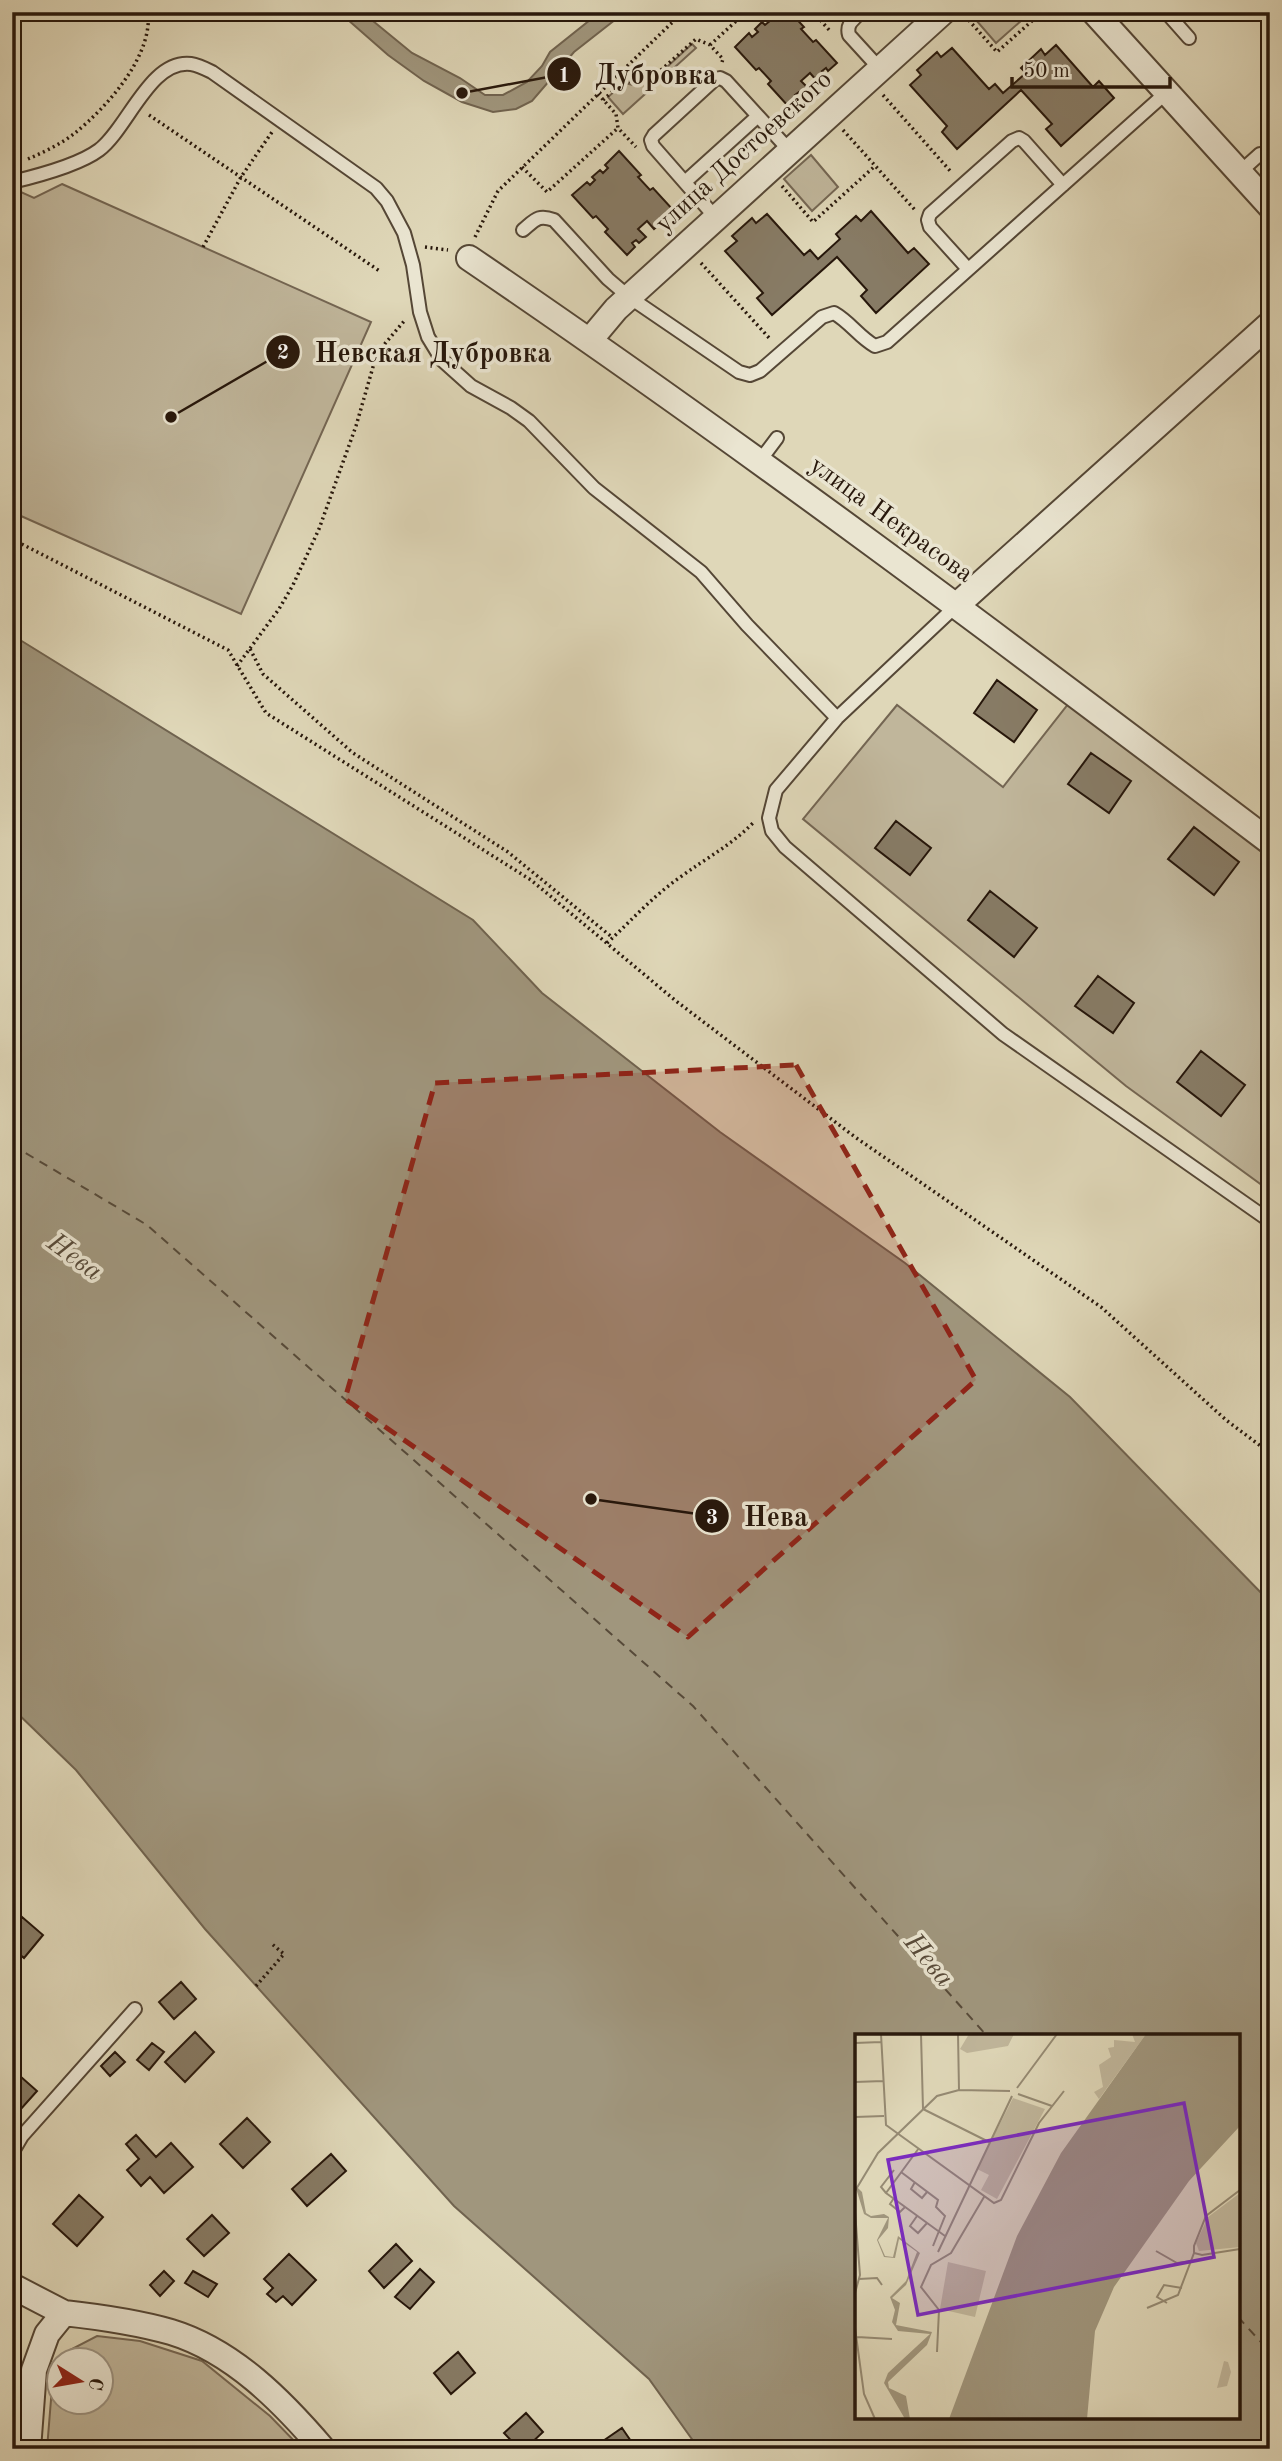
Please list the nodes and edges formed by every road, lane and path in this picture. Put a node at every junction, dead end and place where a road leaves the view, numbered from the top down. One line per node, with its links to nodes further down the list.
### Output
1 (148, 12): 29 (path)
2 (683, 12): 19 (path)
3 (813, 12): 13 (path)
4 (861, 12): 17 (lane)
5 (943, 12): 17 (street, улица Достоевского)
6 (962, 12): 12 (path)
7 (1027, 12): 12 (path)
8 (1042, 12): 12 (path)
9 (1094, 12): 18 (street)
10 (1166, 12): 14 (lane)
11 (743, 13): 15 (path)
12 (1033, 20)
13 (831, 32)
14 (1189, 38)
15 (710, 45): 16 (path); 20 (path)
16 (723, 59)
17 (874, 74): 22 (street, улица Достоевского); 38 (path)
18 (1167, 92): 33 (street); 37 (lane)
19 (598, 94): 20 (path); 31 (path)
20 (603, 100): 25 (path)
21 (135, 106): 24 (lane); 34 (path); 35 (lane)
22 (830, 115): 27 (street, улица Достоевского); 30 (path)
23 (758, 116): 27 (lane); 36 (lane); 36 (lane)
24 (280, 119): 34 (path); 45 (lane)
25 (618, 128): 26 (path); 31 (path)
26 (640, 151)
27 (790, 151): 32 (street, улица Достоевского)
28 (1260, 154): 33 (lane)
29 (24, 161)
30 (875, 166): 32 (path); 41 (path)
31 (523, 167): 46 (path)
32 (768, 171): 40 (street, улица Достоевского)
33 (1240, 172): 39 (street)
34 (241, 177): 44 (path); 48 (path)
35 (12, 182)
36 (685, 182): 40 (lane)
37 (1063, 184): 38 (lane); 47 (lane)
38 (963, 185): 41 (lane)
39 (1270, 206)
40 (716, 218): 43 (street, улица Достоевского)
41 (928, 220): 47 (lane)
42 (523, 230): 49 (lane)
43 (686, 246): 49 (street, улица Достоевского); 53 (path)
44 (203, 247)
45 (409, 248): 46 (path); 50 (lane)
46 (466, 250): 52 (street, улица Некрасова)
47 (968, 269): 53 (lane)
48 (381, 272)
49 (629, 297): 52 (street, улица Достоевского); 53 (lane)
50 (419, 306): 58 (path); 60 (lane)
51 (1270, 324): 57 (street)
52 (590, 340): 55 (street, улица Некрасова)
53 (782, 352)
54 (777, 438): 55 (lane)
55 (759, 462): 57 (street, улица Некрасова)
56 (12, 539): 59 (path)
57 (957, 605): 60 (lane); 62 (street, улица Некрасова)
58 (250, 649): 59 (path); 63 (path)
59 (237, 666): 64 (path)
60 (837, 718): 61 (lane)
61 (771, 804): 63 (path); 65 (lane)
62 (1270, 842)
63 (613, 938): 64 (path)
64 (607, 943): 66 (path)
65 (1270, 1221)
66 (1270, 1453)
67 (272, 1944): 68 (path)
68 (256, 1986)
69 (135, 2009): 70 (lane)
70 (12, 2153)
71 (12, 2286): 72 (street)
72 (64, 2313): 73 (street); 74 (street)
73 (28, 2449)
74 (323, 2449)

